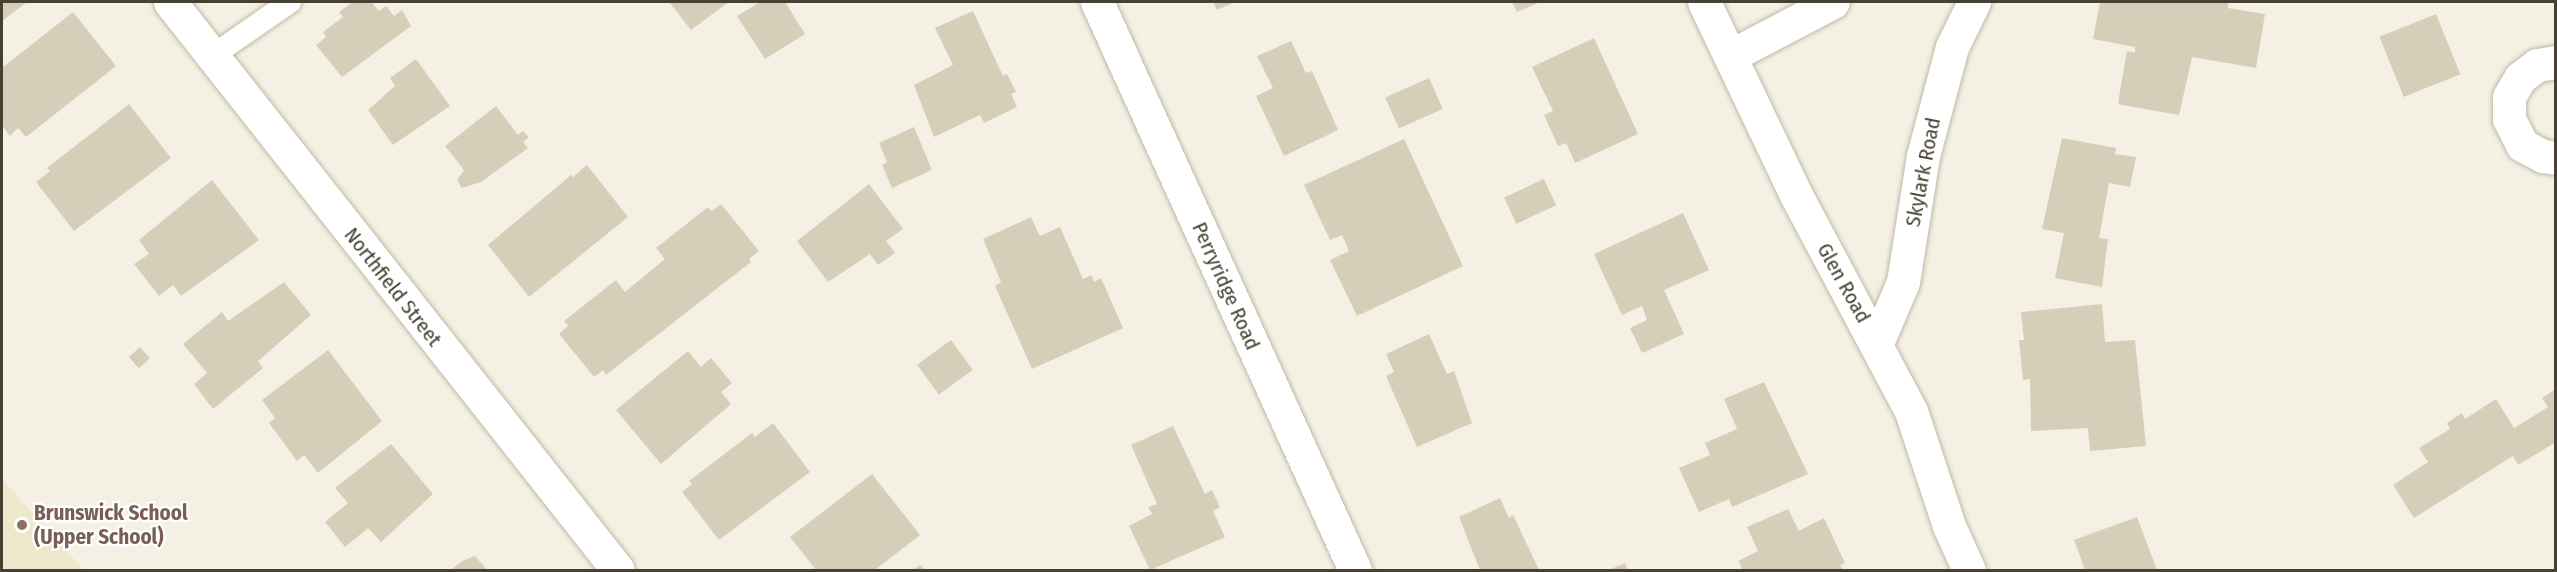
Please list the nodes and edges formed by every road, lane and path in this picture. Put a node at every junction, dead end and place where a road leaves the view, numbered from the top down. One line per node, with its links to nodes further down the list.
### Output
1 (170, 2): 7 (street, Northfield Street)
2 (290, 2): 7 (lane)
3 (1097, 2): 13 (street, Perryridge Road)
4 (1704, 2): 8 (street, Glen Road)
5 (1833, 2): 8 (street)
6 (1974, 2): 11 (street, Skylark Road)
7 (212, 56): 12 (street, Northfield Street)
8 (1730, 56): 11 (street, Glen Road)
9 (2556, 62): 10 (street)
10 (2556, 158)
11 (1876, 343): 14 (street, Glen Road)
12 (618, 570)
13 (1355, 570)
14 (1970, 570)

